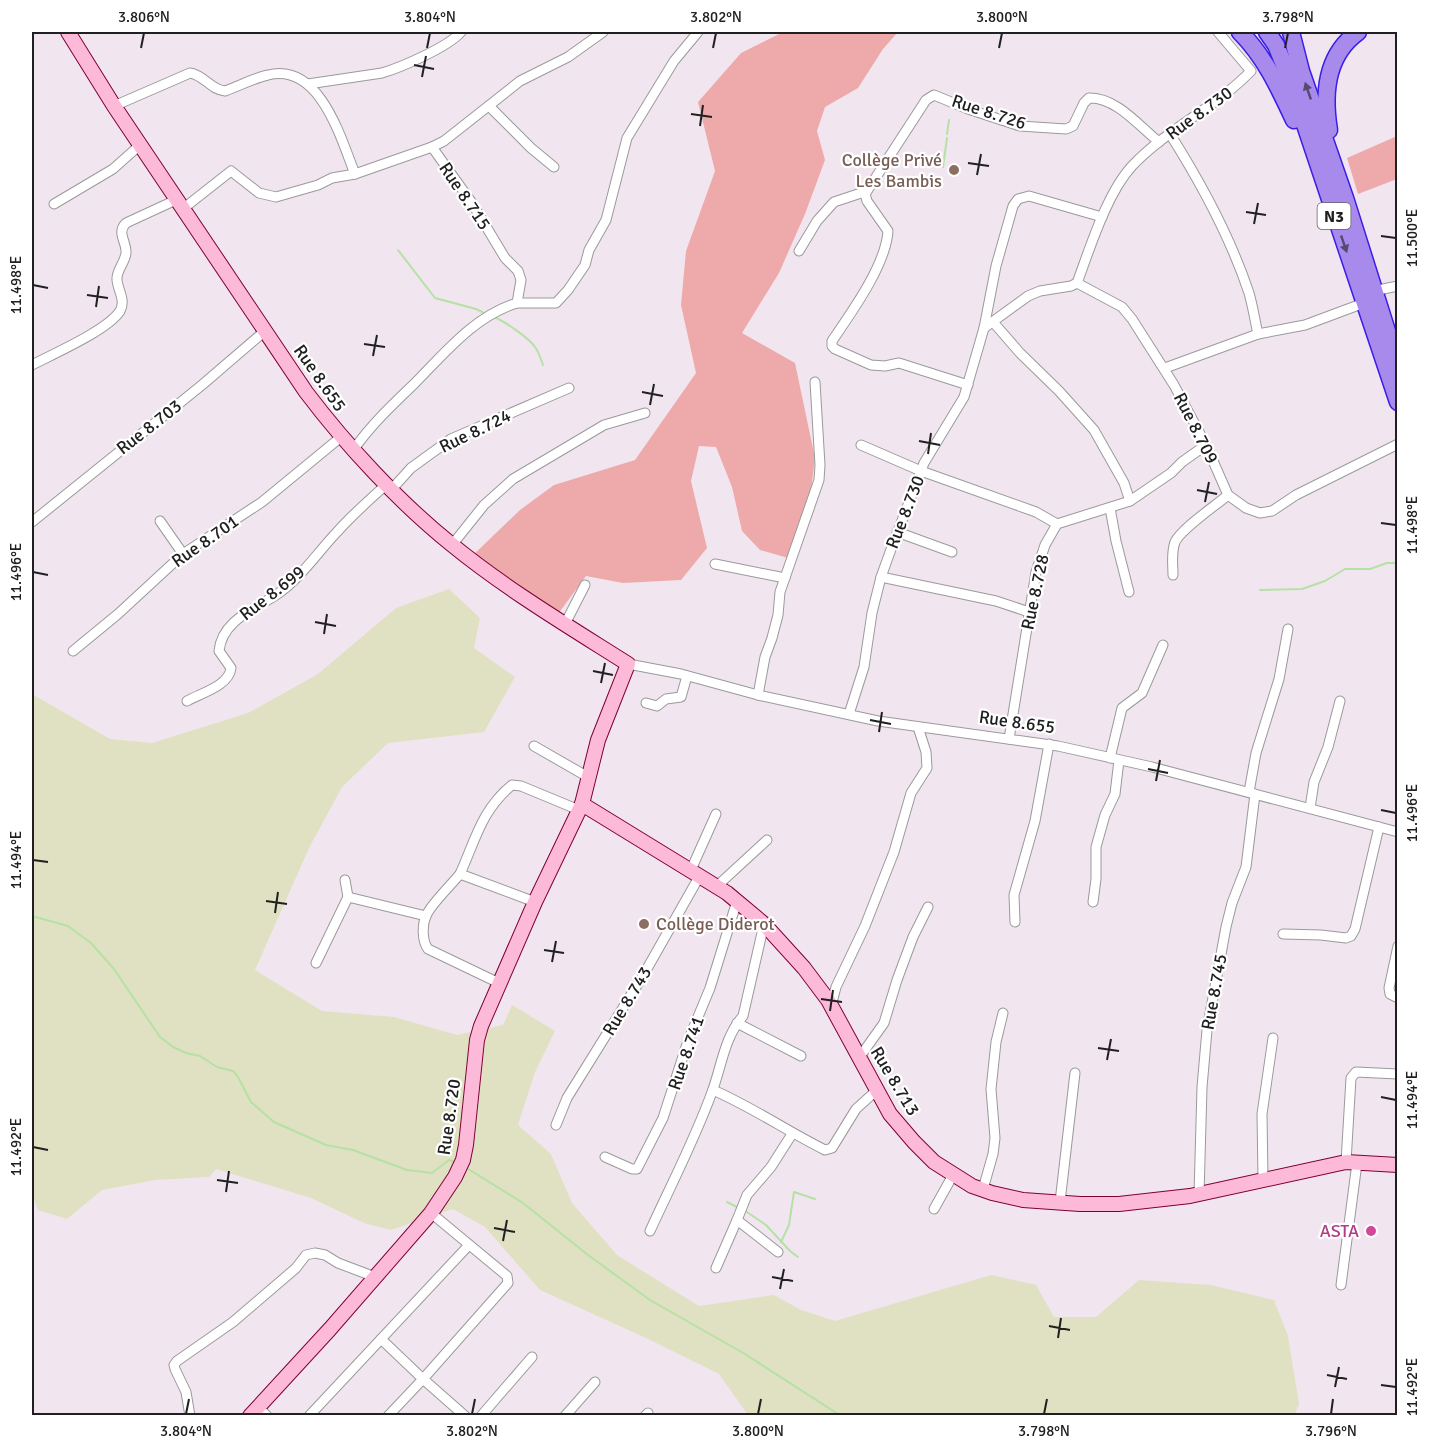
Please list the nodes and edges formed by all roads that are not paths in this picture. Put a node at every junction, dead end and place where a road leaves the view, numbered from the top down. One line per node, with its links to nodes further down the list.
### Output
1 (68, 32): 11 (main road, Rue 8.655)
2 (461, 32): 10 (street)
3 (603, 32): 12 (street)
4 (698, 32): 28 (street)
5 (1218, 32): 13 (street, Rue 8.730)
6 (1240, 32): 20 (highway)
7 (1267, 32): 20 (highway, N3)
8 (1291, 32): 20 (highway, N3, one-way to 8)
9 (1358, 32): 20 (highway)
10 (308, 84): 11 (street); 18 (street)
11 (114, 106): 15 (main road, Rue 8.655)
12 (489, 106): 16 (street); 17 (street)
13 (1170, 134): 14 (street, Rue 8.730); 32 (street)
14 (1159, 142): 19 (street, Rue 8.726); 23 (street, Rue 8.730)
15 (141, 144): 21 (street); 22 (main road, Rue 8.655)
16 (432, 147): 18 (street, Rue 8.715); 28 (street, Rue 8.715)
17 (554, 166)
18 (355, 174): 22 (street, Rue 8.715)
19 (867, 191): 24 (street); 37 (street)
20 (1338, 203): 27 (highway, N3)
21 (54, 204)
22 (181, 204): 31 (main road, Rue 8.655); 33 (street)
23 (1102, 217): 25 (street, Rue 8.730); 30 (street, Rue 8.730)
24 (799, 251)
25 (1077, 282): 29 (street); 35 (street, Rue 8.709)
26 (1398, 286): 27 (street)
27 (1368, 297): 32 (street); 34 (highway, N3); 39 (highway, N3)
28 (517, 303): 45 (street)
29 (993, 322): 30 (street); 49 (street)
30 (984, 328): 37 (street, Rue 8.730)
31 (266, 330): 41 (main road, Rue 8.655); 52 (street, Rue 8.703)
32 (1258, 334): 35 (street)
33 (32, 364)
34 (1398, 366)
35 (1165, 368): 44 (street, Rue 8.709)
36 (815, 382): 61 (street)
37 (968, 385): 46 (street, Rue 8.730)
38 (569, 388): 47 (street, Rue 8.724)
39 (1398, 402)
40 (645, 413): 55 (street)
41 (341, 437): 45 (main road, Rue 8.655); 57 (street, Rue 8.701)
42 (1398, 444): 48 (street)
43 (861, 445): 46 (street)
44 (1206, 445): 48 (street, Rue 8.709); 49 (street)
45 (354, 449): 47 (main road, Rue 8.655)
46 (921, 471): 53 (street); 54 (street, Rue 8.730)
47 (389, 487): 55 (main road, Rue 8.655); 72 (street, Rue 8.699)
48 (1228, 495): 59 (street)
49 (1130, 501): 50 (street)
50 (1110, 508): 53 (street); 63 (street)
51 (160, 521): 57 (street)
52 (32, 522)
53 (1057, 524): 64 (street, Rue 8.728)
54 (897, 532): 56 (street); 60 (street, Rue 8.730)
55 (452, 545): 65 (main road, Rue 8.655)
56 (952, 552)
57 (183, 554): 68 (street, Rue 8.701)
58 (715, 564): 61 (street)
59 (1173, 575)
60 (881, 577): 64 (street); 75 (street, Rue 8.730)
61 (785, 578): 71 (street)
62 (585, 585): 65 (street)
63 (1129, 592)
64 (1029, 612): 77 (street, Rue 8.728)
65 (565, 624): 69 (main road, Rue 8.655)
66 (1288, 629): 82 (street, Rue 8.745)
67 (1163, 645): 80 (street)
68 (73, 651)
69 (628, 664): 70 (street, Rue 8.655); 81 (main road)
70 (687, 676): 71 (street, Rue 8.655); 74 (street)
71 (758, 695): 75 (street, Rue 8.655)
72 (187, 700)
73 (1340, 701): 84 (street)
74 (646, 704)
75 (849, 714): 76 (street, Rue 8.655)
76 (918, 727): 77 (street, Rue 8.655); 106 (street)
77 (1009, 738): 78 (street, Rue 8.655)
78 (1049, 744): 80 (street, Rue 8.655); 99 (street)
79 (534, 746): 81 (street)
80 (1115, 759): 82 (street, Rue 8.655); 96 (street)
81 (588, 777): 83 (main road)
82 (1252, 793): 84 (street, Rue 8.655); 124 (street, Rue 8.745)
83 (581, 807): 89 (street); 90 (main road, Rue 8.713); 95 (main road, Rue 8.720)
84 (1310, 808): 86 (street, Rue 8.655)
85 (716, 814): 90 (street, Rue 8.743)
86 (1379, 827): 87 (street, Rue 8.655); 101 (street)
87 (1398, 832)
88 (767, 840): 92 (street)
89 (460, 874): 95 (street); 98 (street)
90 (694, 874): 92 (main road, Rue 8.713); 116 (street, Rue 8.743)
91 (345, 880): 93 (street)
92 (717, 886): 94 (main road, Rue 8.713)
93 (348, 897): 98 (street); 103 (street)
94 (737, 901): 100 (main road, Rue 8.713); 118 (street, Rue 8.741)
95 (535, 902): 104 (main road, Rue 8.720)
96 (1093, 902)
97 (928, 907): 111 (street)
98 (426, 916): 104 (street)
99 (1015, 922)
100 (764, 924): 106 (main road, Rue 8.713); 108 (street)
101 (1283, 934)
102 (1398, 946): 105 (street)
103 (315, 963)
104 (499, 983): 127 (main road, Rue 8.720)
105 (1398, 998)
106 (831, 1006): 111 (main road, Rue 8.713)
107 (1003, 1014): 123 (street)
108 (737, 1023): 110 (street); 114 (street)
109 (1273, 1038): 122 (street)
110 (801, 1056)
111 (859, 1058): 115 (main road, Rue 8.713)
112 (1075, 1073): 125 (street)
113 (1398, 1074): 119 (street)
114 (713, 1090): 117 (street); 129 (street)
115 (877, 1090): 117 (street); 121 (main road, Rue 8.713)
116 (556, 1125)
117 (792, 1134): 128 (street)
118 (605, 1157)
119 (1351, 1163): 120 (main road, Rue 8.713); 122 (main road, Rue 8.713); 134 (street)
120 (1398, 1165)
121 (953, 1175): 123 (main road, Rue 8.713); 126 (street)
122 (1263, 1180): 124 (main road, Rue 8.713)
123 (982, 1190): 125 (main road, Rue 8.713)
124 (1199, 1195): 125 (main road, Rue 8.713)
125 (1060, 1202)
126 (934, 1209)
127 (431, 1213): 130 (street); 133 (main road, Rue 8.720)
128 (737, 1220): 131 (street); 132 (street)
129 (650, 1231)
130 (469, 1245): 135 (street); 137 (street)
131 (778, 1252)
132 (716, 1268)
133 (375, 1277): 139 (main road, Rue 8.720); 140 (street)
134 (1341, 1285)
135 (381, 1338): 137 (street); 141 (street)
136 (532, 1357): 144 (street)
137 (423, 1378): 142 (street); 143 (street)
138 (595, 1382): 145 (street)
139 (258, 1413)
140 (189, 1416)
141 (309, 1416)
142 (388, 1416)
143 (465, 1416)
144 (481, 1416)
145 (564, 1416)

